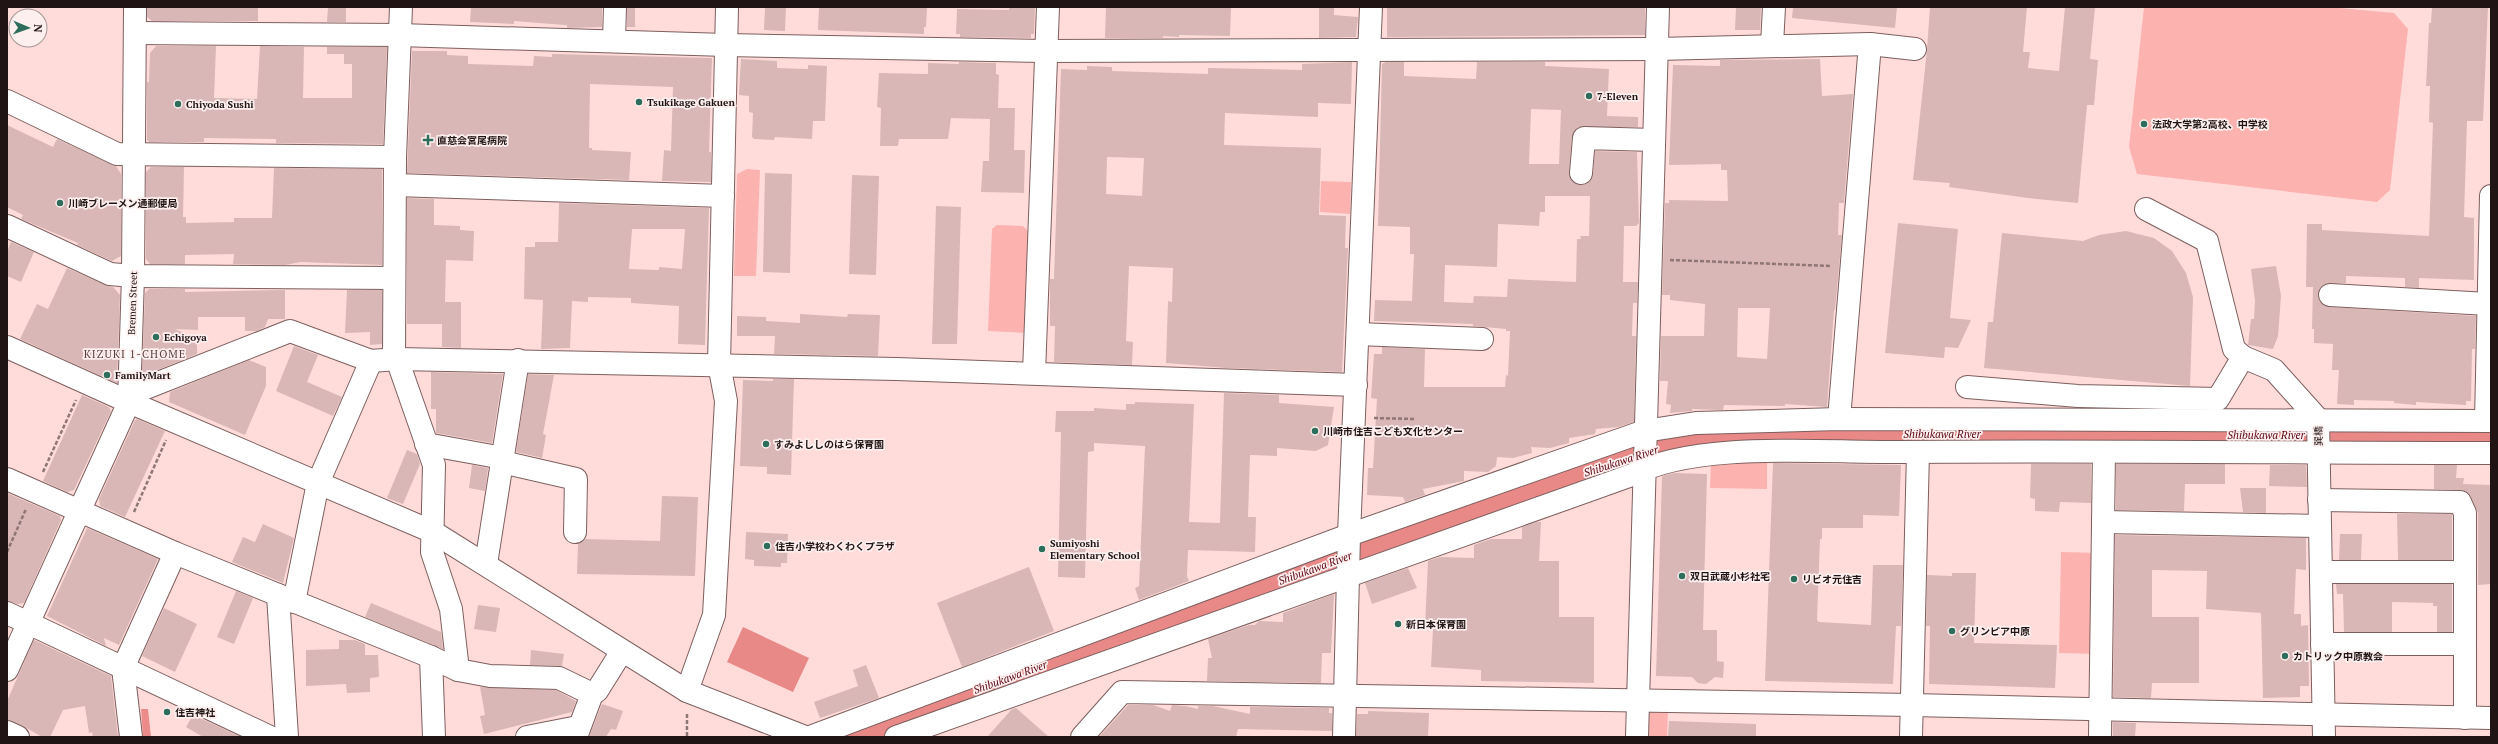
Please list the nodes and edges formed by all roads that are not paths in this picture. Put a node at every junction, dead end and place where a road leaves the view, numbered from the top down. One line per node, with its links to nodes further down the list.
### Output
1 (135, 7): 9 (street, Bremen Street)
2 (401, 7): 10 (street)
3 (615, 7): 11 (street)
4 (727, 7): 13 (street)
5 (1048, 7): 17 (street)
6 (1371, 7): 18 (street)
7 (1658, 7): 15 (street)
8 (1774, 7): 14 (street)
9 (135, 33): 10 (street); 21 (street, Bremen Street)
10 (399, 35): 11 (street); 22 (street)
11 (614, 40): 13 (street)
12 (1870, 44): 14 (street); 16 (street); 45 (street)
13 (726, 45): 17 (street); 25 (street)
14 (1772, 45): 15 (street)
15 (1657, 49): 18 (street); 20 (street)
16 (1915, 49)
17 (1045, 50): 18 (street); 41 (street)
18 (1370, 50): 33 (street)
19 (7, 102): 21 (street)
20 (1654, 140): 23 (street); 48 (street)
21 (133, 155): 22 (street); 29 (street, Bremen Street)
22 (394, 157): 24 (street)
23 (1581, 173)
24 (395, 185): 25 (street); 30 (street)
25 (723, 196): 40 (street)
26 (2491, 196): 32 (street)
27 (2146, 209): 36 (street)
28 (7, 226): 29 (street)
29 (133, 276): 30 (street); 44 (street, Bremen Street)
30 (394, 278): 37 (street)
31 (2330, 295): 32 (street)
32 (2489, 315): 47 (street)
33 (1358, 334): 34 (street); 42 (street)
34 (1471, 345)
35 (7, 347): 44 (street)
36 (2243, 357): 43 (street); 46 (street)
37 (396, 359): 38 (street); 39 (street); 49 (street)
38 (371, 360): 44 (street); 57 (street)
39 (518, 360): 40 (street); 54 (street)
40 (719, 364): 41 (street); 80 (street)
41 (1034, 373): 42 (street)
42 (1356, 385): 64 (street)
43 (1967, 387)
44 (128, 402): 57 (street); 59 (street, Bremen Street)
45 (1839, 419): 46 (street); 48 (street)
46 (2318, 419): 47 (street); 52 (street, 巽橋)
47 (2488, 421)
48 (1645, 431): 55 (street); 64 (street)
49 (426, 444): 54 (street); 62 (street)
50 (1918, 452): 51 (street); 55 (street); 84 (street)
51 (2104, 452): 52 (street); 60 (street)
52 (2318, 453): 53 (street); 58 (street, 巽橋)
53 (2491, 453)
54 (503, 460): 63 (street); 66 (street)
55 (1644, 468): 69 (street); 83 (street)
56 (7, 479): 59 (street)
57 (318, 483): 62 (street); 70 (street)
58 (2319, 500): 61 (street, 巽橋); 68 (street)
59 (79, 512): 65 (street); 72 (street, Bremen Street)
60 (2103, 522): 61 (street); 85 (street)
61 (2320, 526): 67 (street, 巽橋)
62 (433, 532): 66 (street); 79 (street)
63 (575, 532)
64 (1350, 535): 69 (street); 98 (street)
65 (175, 553): 70 (street); 77 (street)
66 (486, 564): 75 (street)
67 (2320, 572): 68 (street); 73 (street, 巽橋)
68 (2465, 572): 74 (street)
69 (1349, 575): 82 (street); 99 (street)
70 (286, 598): 76 (street); 94 (street)
71 (7, 613): 72 (street)
72 (29, 623): 77 (street); 78 (street, Bremen Street)
73 (2322, 644): 74 (street); 86 (street, 巽橋)
74 (2465, 644): 87 (street)
75 (622, 651): 80 (street); 81 (street)
76 (431, 657): 79 (street); 95 (street)
77 (123, 668): 92 (street); 93 (street)
78 (7, 670)
79 (458, 670): 81 (street)
80 (687, 691): 97 (street)
81 (592, 694): 90 (street)
82 (1345, 695): 83 (street); 100 (street); 101 (street)
83 (1639, 700): 84 (street); 102 (street)
84 (1911, 705): 85 (street); 103 (street)
85 (2101, 709): 86 (street); 104 (street)
86 (2323, 713): 87 (street); 105 (street, 巽橋)
87 (2465, 718): 88 (street)
88 (2491, 718)
89 (7, 732): 91 (street)
90 (577, 732): 96 (street)
91 (18, 737)
92 (131, 737)
93 (270, 737)
94 (287, 737)
95 (434, 737)
96 (527, 737)
97 (804, 737)
98 (810, 737)
99 (896, 737)
100 (1082, 737)
101 (1344, 737)
102 (1638, 737)
103 (1910, 737)
104 (2100, 737)
105 (2324, 737)

